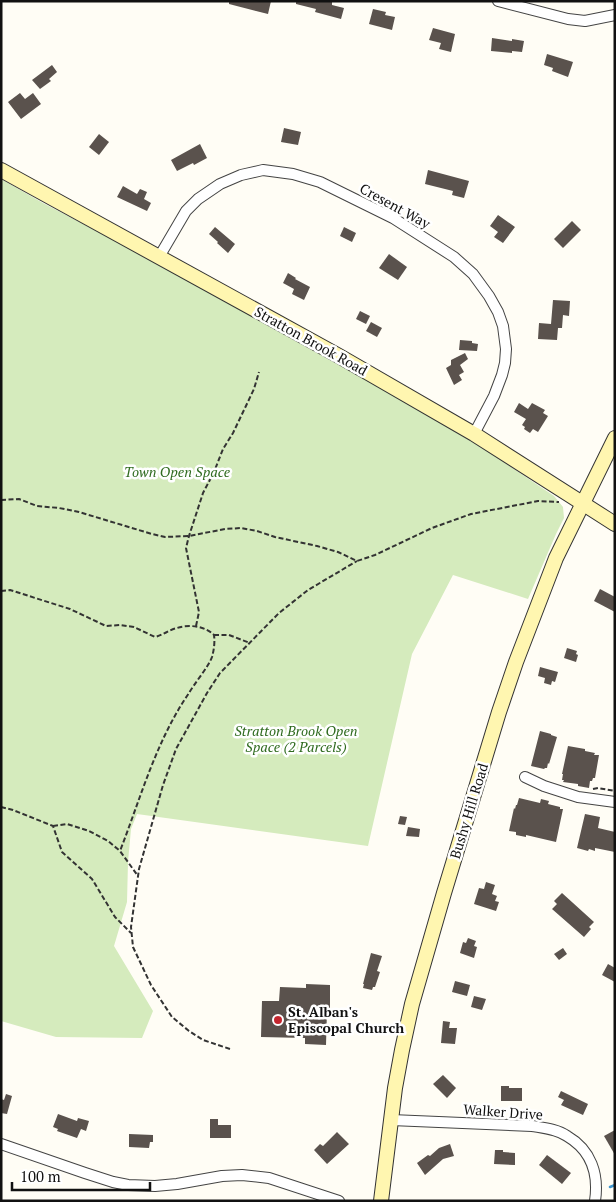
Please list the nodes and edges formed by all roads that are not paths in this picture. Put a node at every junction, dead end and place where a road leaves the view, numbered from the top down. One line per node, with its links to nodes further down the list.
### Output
1 (498, 1): 2 (street)
2 (615, 15)
3 (1, 170): 4 (main road, Stratton Brook Road)
4 (159, 257): 5 (main road, Stratton Brook Road); 5 (street, Cresent Way)
5 (474, 434): 7 (main road, Stratton Brook Road)
6 (615, 438): 7 (main road, Bushy Hill Road)
7 (582, 504): 8 (main road, Stratton Brook Road); 11 (main road, Bushy Hill Road)
8 (615, 524)
9 (525, 777): 10 (street)
10 (615, 802)
11 (391, 1120): 14 (main road, Bushy Hill Road); 15 (street, Walker Drive)
12 (1, 1144): 13 (street)
13 (338, 1201)
14 (381, 1201)
15 (595, 1201)

